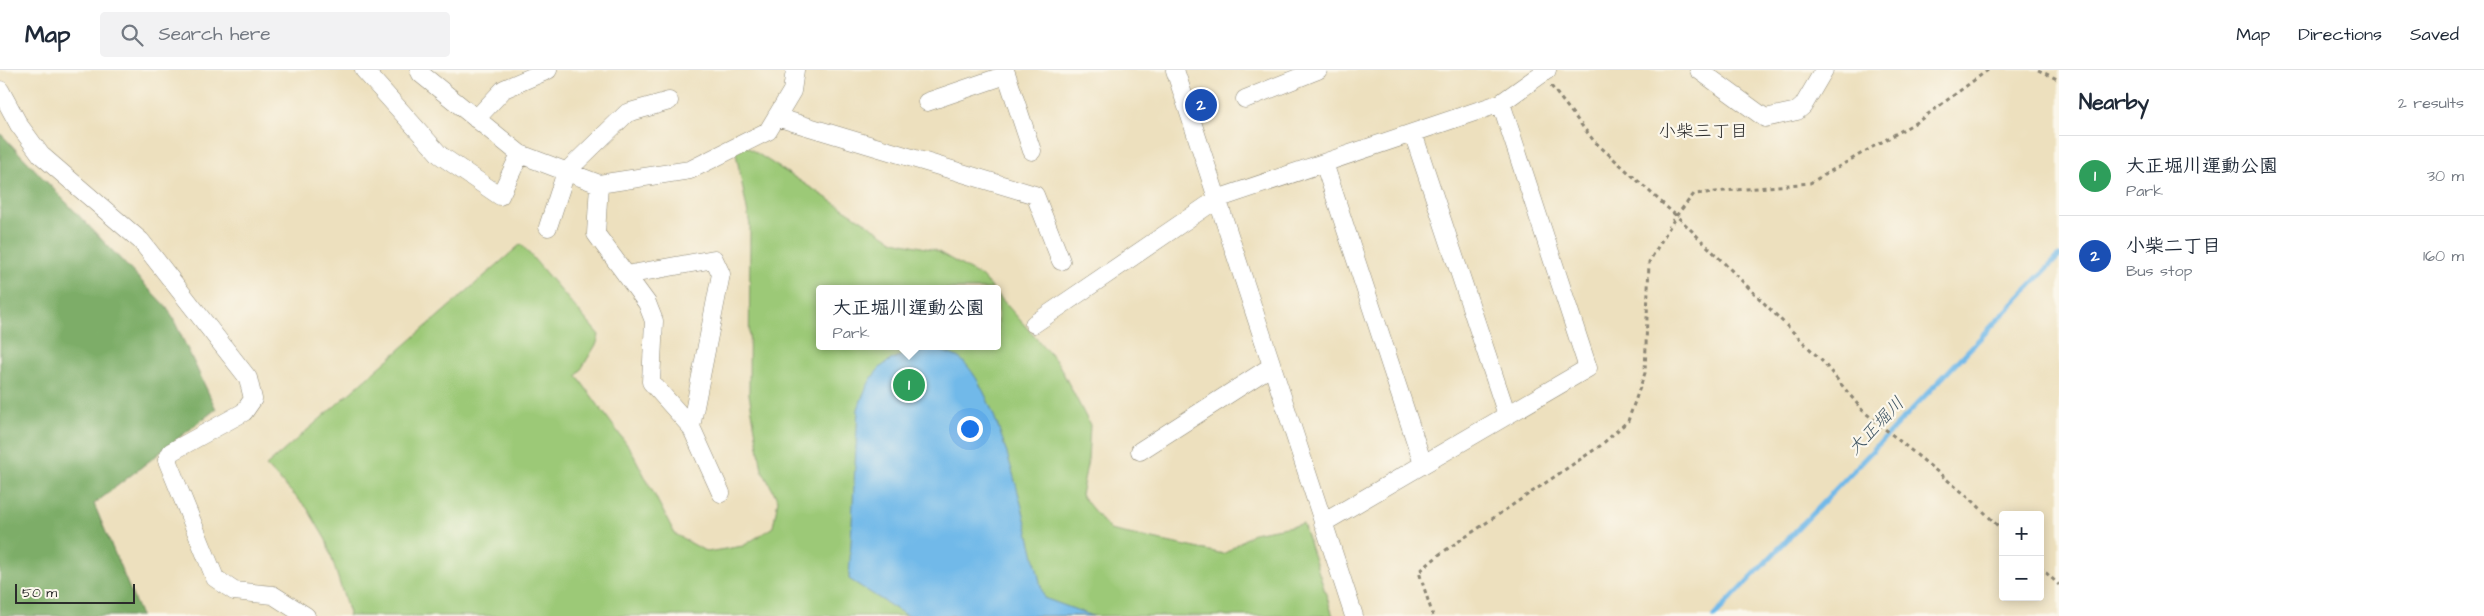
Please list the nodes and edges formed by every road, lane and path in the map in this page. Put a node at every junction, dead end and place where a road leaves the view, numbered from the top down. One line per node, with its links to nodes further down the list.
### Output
1 (364, 70): 23 (street)
2 (419, 70): 20 (street)
3 (548, 70): 20 (street)
4 (795, 70): 19 (street)
5 (1175, 70): 27 (street)
6 (1321, 70): 15 (street)
7 (1699, 70): 8 (street)
8 (1824, 70)
9 (1988, 70): 28 (path)
10 (2038, 70): 13 (path)
11 (1544, 72): 18 (street); 28 (path)
12 (1005, 73): 17 (street); 22 (street)
13 (2059, 80)
14 (0, 90): 43 (street)
15 (1245, 99)
16 (669, 101): 25 (street)
17 (927, 102)
18 (1500, 103): 21 (street); 34 (street)
19 (776, 117): 26 (street); 30 (street)
20 (476, 119): 23 (street)
21 (1412, 133): 24 (street); 34 (street)
22 (1032, 150)
23 (520, 154): 25 (street)
24 (1324, 163): 27 (street); 37 (street)
25 (566, 172): 26 (street); 29 (street)
26 (599, 184): 31 (street)
27 (1217, 199): 32 (street); 33 (street)
28 (1674, 215): 40 (path); 45 (path)
29 (548, 227)
30 (1061, 261)
31 (626, 275): 35 (street); 35 (street)
32 (1034, 324)
33 (1272, 366): 36 (street); 39 (street)
34 (1507, 415): 37 (street)
35 (691, 427): 38 (street)
36 (1140, 451)
37 (1423, 464): 39 (street)
38 (721, 492)
39 (1323, 523): 44 (street)
40 (1999, 526)
41 (2044, 571): 42 (path)
42 (2059, 585)
43 (306, 616)
44 (1354, 616)
45 (1433, 616)

